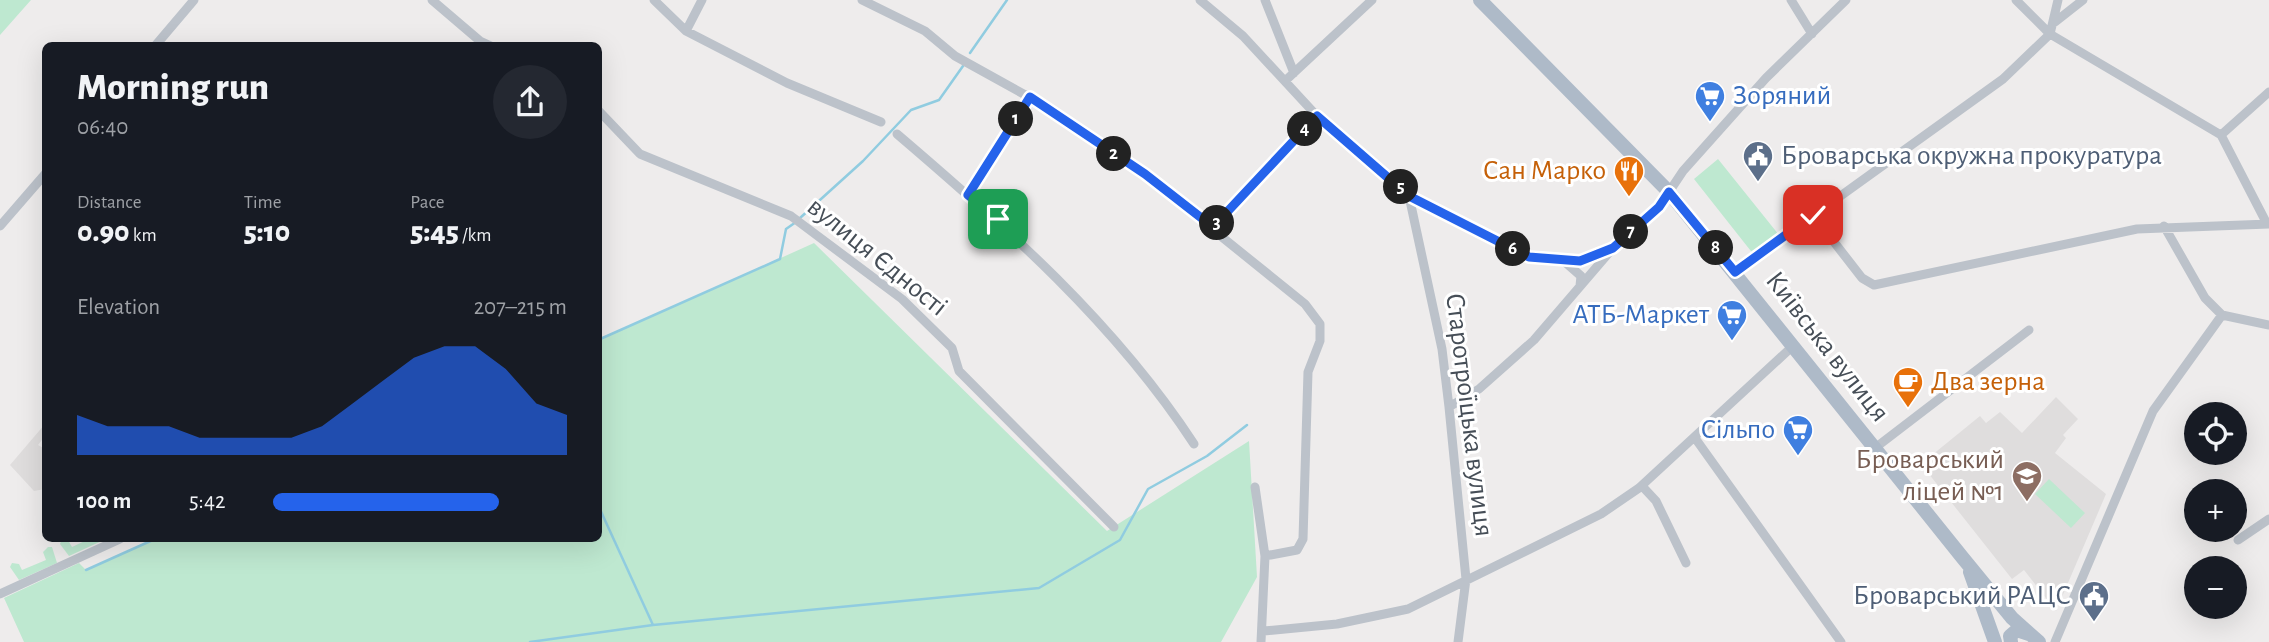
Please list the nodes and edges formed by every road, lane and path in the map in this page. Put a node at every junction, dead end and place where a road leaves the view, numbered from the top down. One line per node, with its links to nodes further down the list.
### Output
1 (194, 0): 19 (street)
2 (432, 0): 20 (street)
3 (654, 0): 16 (street)
4 (702, 0): 16 (street)
5 (862, 0): 24 (street)
6 (1200, 0): 22 (street)
7 (1265, 0): 21 (street)
8 (1372, 0): 21 (street)
9 (1480, 0): 31 (main road, Київська вулиця)
10 (1791, 0): 17 (street)
11 (1846, 0): 17 (street)
12 (2016, 0): 18 (street)
13 (2058, 0): 15 (street)
14 (2083, 0): 15 (street)
15 (2055, 22): 18 (street)
16 (686, 31): 27 (street)
17 (1812, 34): 31 (street)
18 (2050, 34): 29 (street); 34 (street)
19 (158, 42)
20 (482, 42)
21 (1294, 73): 22 (street)
22 (1285, 81): 26 (street)
23 (2269, 92): 29 (street)
24 (1030, 97): 32 (street); 38 (street)
25 (602, 114): 54 (street, вулиця Єдності)
26 (1317, 116): 33 (street); 38 (street)
27 (880, 122)
28 (897, 134): 32 (street)
29 (2221, 135): 35 (street)
30 (42, 178): 36 (street)
31 (1669, 192): 39 (street); 41 (main road, Київська вулиця)
32 (968, 195): 49 (street)
33 (1409, 196): 40 (street); 47 (street, Старотроїцька вулиця)
34 (1813, 215): 37 (street); 41 (street)
35 (2268, 224): 37 (street)
36 (0, 226)
37 (2164, 226): 43 (street)
38 (1213, 227): 57 (street)
39 (1613, 248): 40 (street); 42 (street)
40 (1562, 260): 42 (street)
41 (1735, 272): 46 (main road, Київська вулиця)
42 (1580, 288): 47 (street)
43 (2222, 315): 44 (street); 69 (street)
44 (2269, 325)
45 (2029, 330): 50 (street)
46 (1794, 345): 48 (street); 50 (main road, Київська вулиця)
47 (1449, 407): 60 (street, Старотроїцька вулиця)
48 (1695, 438): 51 (street); 66 (street)
49 (1194, 444)
50 (1875, 448): 58 (main road, Київська вулиця)
51 (1643, 486): 59 (street); 60 (street)
52 (1255, 487): 57 (street)
53 (2269, 519): 55 (street)
54 (1114, 527)
55 (2247, 534)
56 (113, 542): 61 (street)
57 (1265, 556): 62 (street)
58 (1966, 561): 63 (main road, Київська вулиця); 67 (main road)
59 (1686, 563)
60 (1466, 579): 62 (street); 65 (street, Старотроїцька вулиця)
61 (0, 594)
62 (1264, 631): 64 (street)
63 (2035, 638): 68 (main road)
64 (1262, 642)
65 (1458, 642)
66 (1842, 642)
67 (1996, 642)
68 (2011, 642)
69 (2055, 642)

